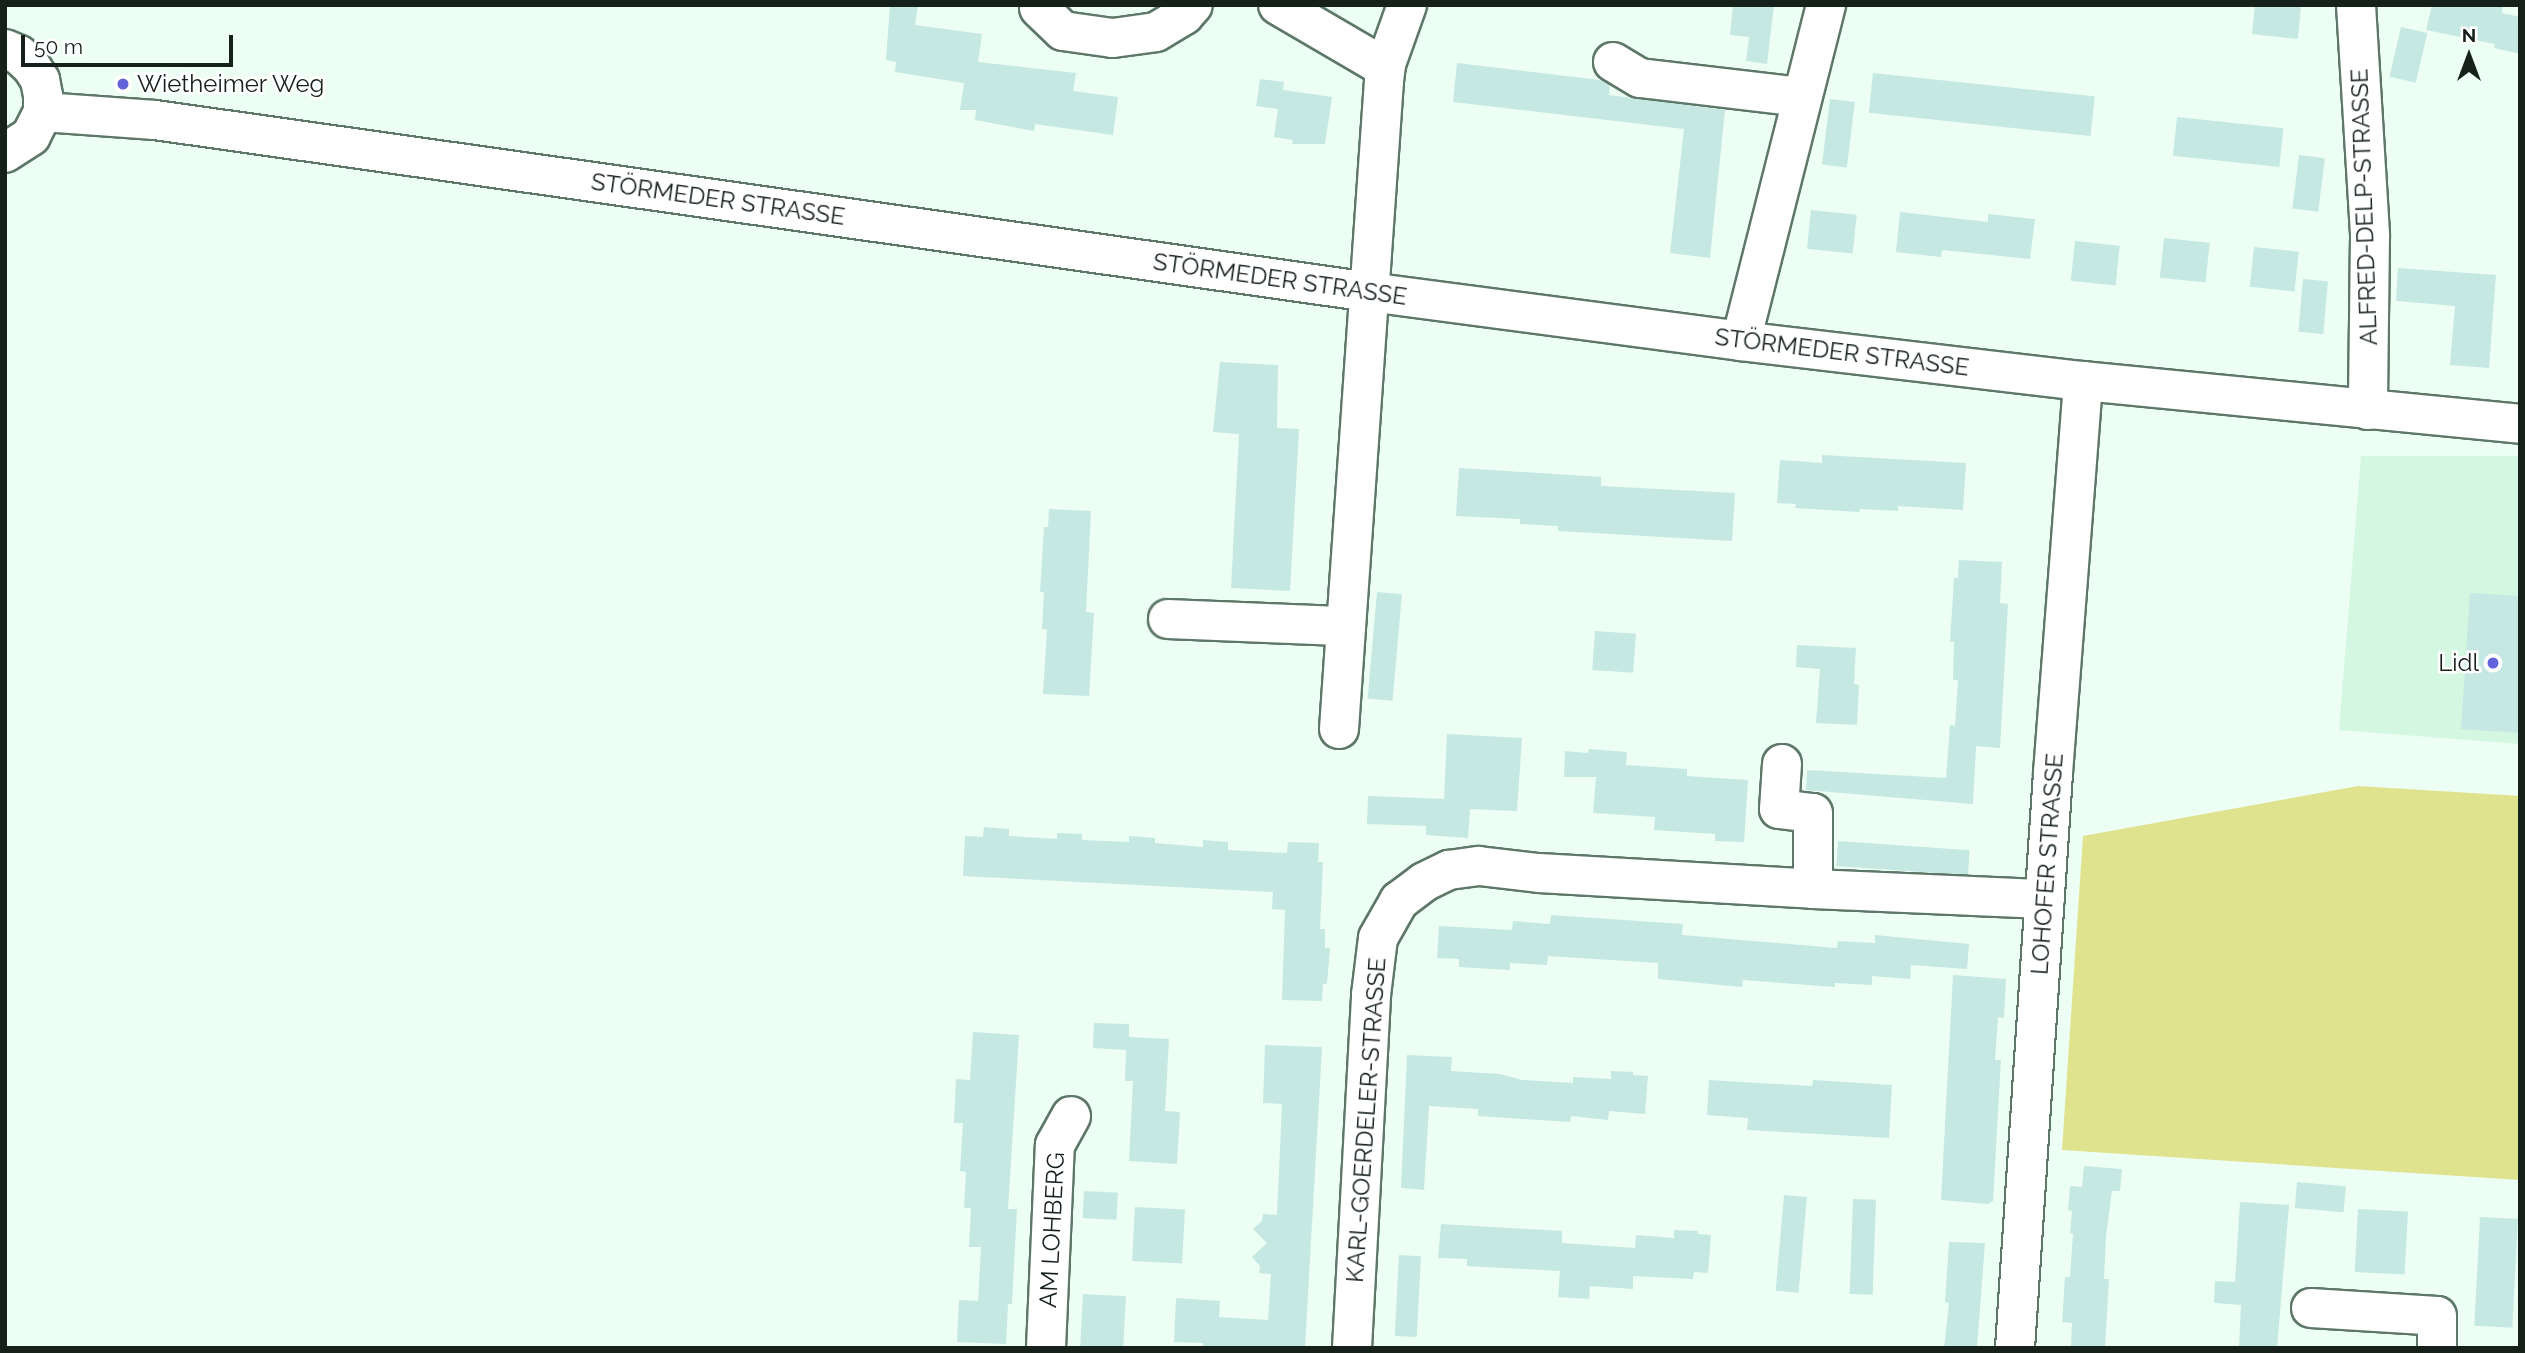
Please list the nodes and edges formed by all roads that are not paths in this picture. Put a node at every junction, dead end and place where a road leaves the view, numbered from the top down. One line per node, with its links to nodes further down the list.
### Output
1 (1193, 5): 6 (street)
2 (1278, 5): 9 (street)
3 (1407, 5): 9 (street)
4 (1826, 5): 10 (street)
5 (2356, 5): 16 (street, ALFRED-DELP-STRASSE)
6 (1040, 8)
7 (5, 48): 11 (street)
8 (1613, 62): 10 (street)
9 (1386, 64): 13 (street)
10 (1802, 97): 14 (street)
11 (43, 112): 12 (street); 13 (street, STÖRMEDER STRASSE)
12 (7, 158)
13 (1369, 292): 14 (street, STÖRMEDER STRASSE); 19 (street)
14 (1741, 341): 15 (street, STÖRMEDER STRASSE)
15 (2083, 380): 16 (street, STÖRMEDER STRASSE); 23 (street, LOHOFER STRASSE)
16 (2368, 410): 17 (street, STÖRMEDER STRASSE)
17 (2520, 424)
18 (1168, 619): 19 (street)
19 (1346, 626): 20 (street)
20 (1339, 729)
21 (1782, 764): 22 (street)
22 (1813, 889): 23 (street, KARL-GOERDELER-STRASSE); 27 (street, KARL-GOERDELER-STRASSE)
23 (2045, 899): 28 (street, LOHOFER STRASSE)
24 (1071, 1116): 26 (street, AM LOHBERG)
25 (2311, 1308): 29 (street)
26 (1046, 1348)
27 (1352, 1348)
28 (2015, 1348)
29 (2437, 1348)

